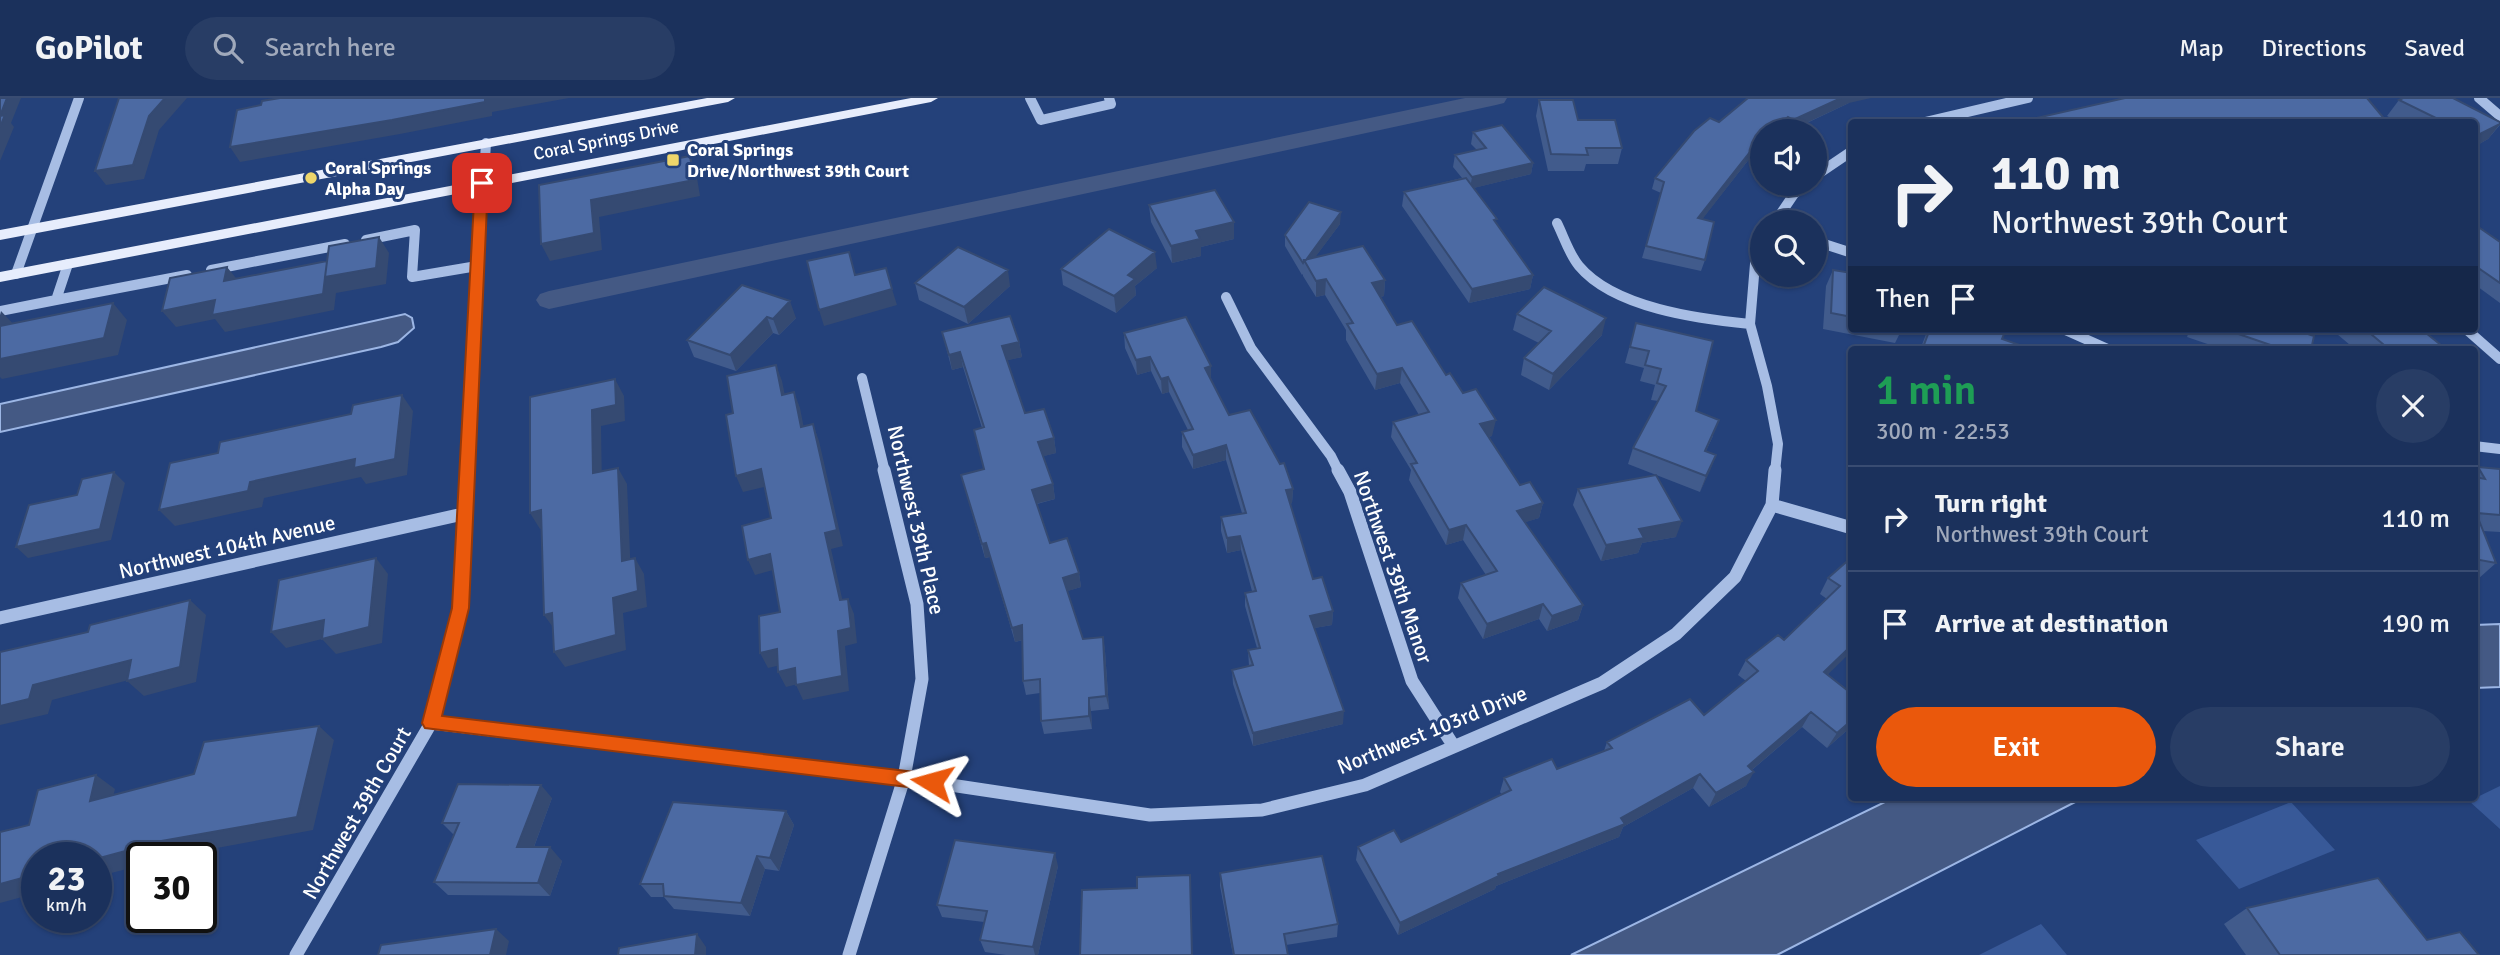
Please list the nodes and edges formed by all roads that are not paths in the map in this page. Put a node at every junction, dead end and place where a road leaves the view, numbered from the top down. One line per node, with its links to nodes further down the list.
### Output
1 (79, 98): 15 (street)
2 (728, 98): 10 (main road, Coral Springs Drive)
3 (1030, 98): 4 (street)
4 (1109, 98)
5 (2028, 98): 9 (street)
6 (2479, 98): 8 (street)
7 (923, 99): 13 (main road, Coral Springs Drive)
8 (2500, 116)
9 (1938, 119)
10 (485, 144): 13 (street, Northwest 39th Court); 15 (main road, Coral Springs Drive)
11 (1848, 153): 12 (street)
12 (1827, 168)
13 (482, 183): 19 (main road, Coral Springs Drive); 20 (street, Northwest 39th Court)
14 (1556, 223): 27 (street)
15 (32, 229): 16 (main road, Coral Springs Drive); 21 (street)
16 (0, 235)
17 (1827, 245): 18 (street)
18 (1848, 252)
19 (68, 264): 21 (main road, Coral Springs Drive); 25 (street)
20 (477, 265): 25 (street); 36 (street, Northwest 39th Court)
21 (16, 274): 22 (main road, Coral Springs Drive)
22 (0, 277)
23 (1753, 287): 27 (street, Northwest 103rd Drive)
24 (1226, 297): 40 (street, Northwest 39th Manor)
25 (57, 300): 26 (street)
26 (0, 311)
27 (1750, 324): 35 (street, Northwest 103rd Drive)
28 (2072, 333): 30 (street)
29 (2471, 333): 31 (street)
30 (2101, 346)
31 (2500, 359)
32 (862, 379): 41 (street, Northwest 39th Place)
33 (2478, 446): 34 (street)
34 (2500, 449)
35 (1772, 505): 37 (street); 40 (street, Northwest 103rd Drive)
36 (463, 514): 38 (street, Northwest 104th Avenue); 39 (street, Northwest 39th Court)
37 (1848, 527)
38 (0, 618)
39 (431, 723): 41 (street, Northwest 103rd Drive); 42 (street, Northwest 39th Court)
40 (1453, 745): 41 (street, Northwest 103rd Drive)
41 (904, 778): 43 (street, Northwest 39th Place)
42 (296, 955)
43 (849, 955)

